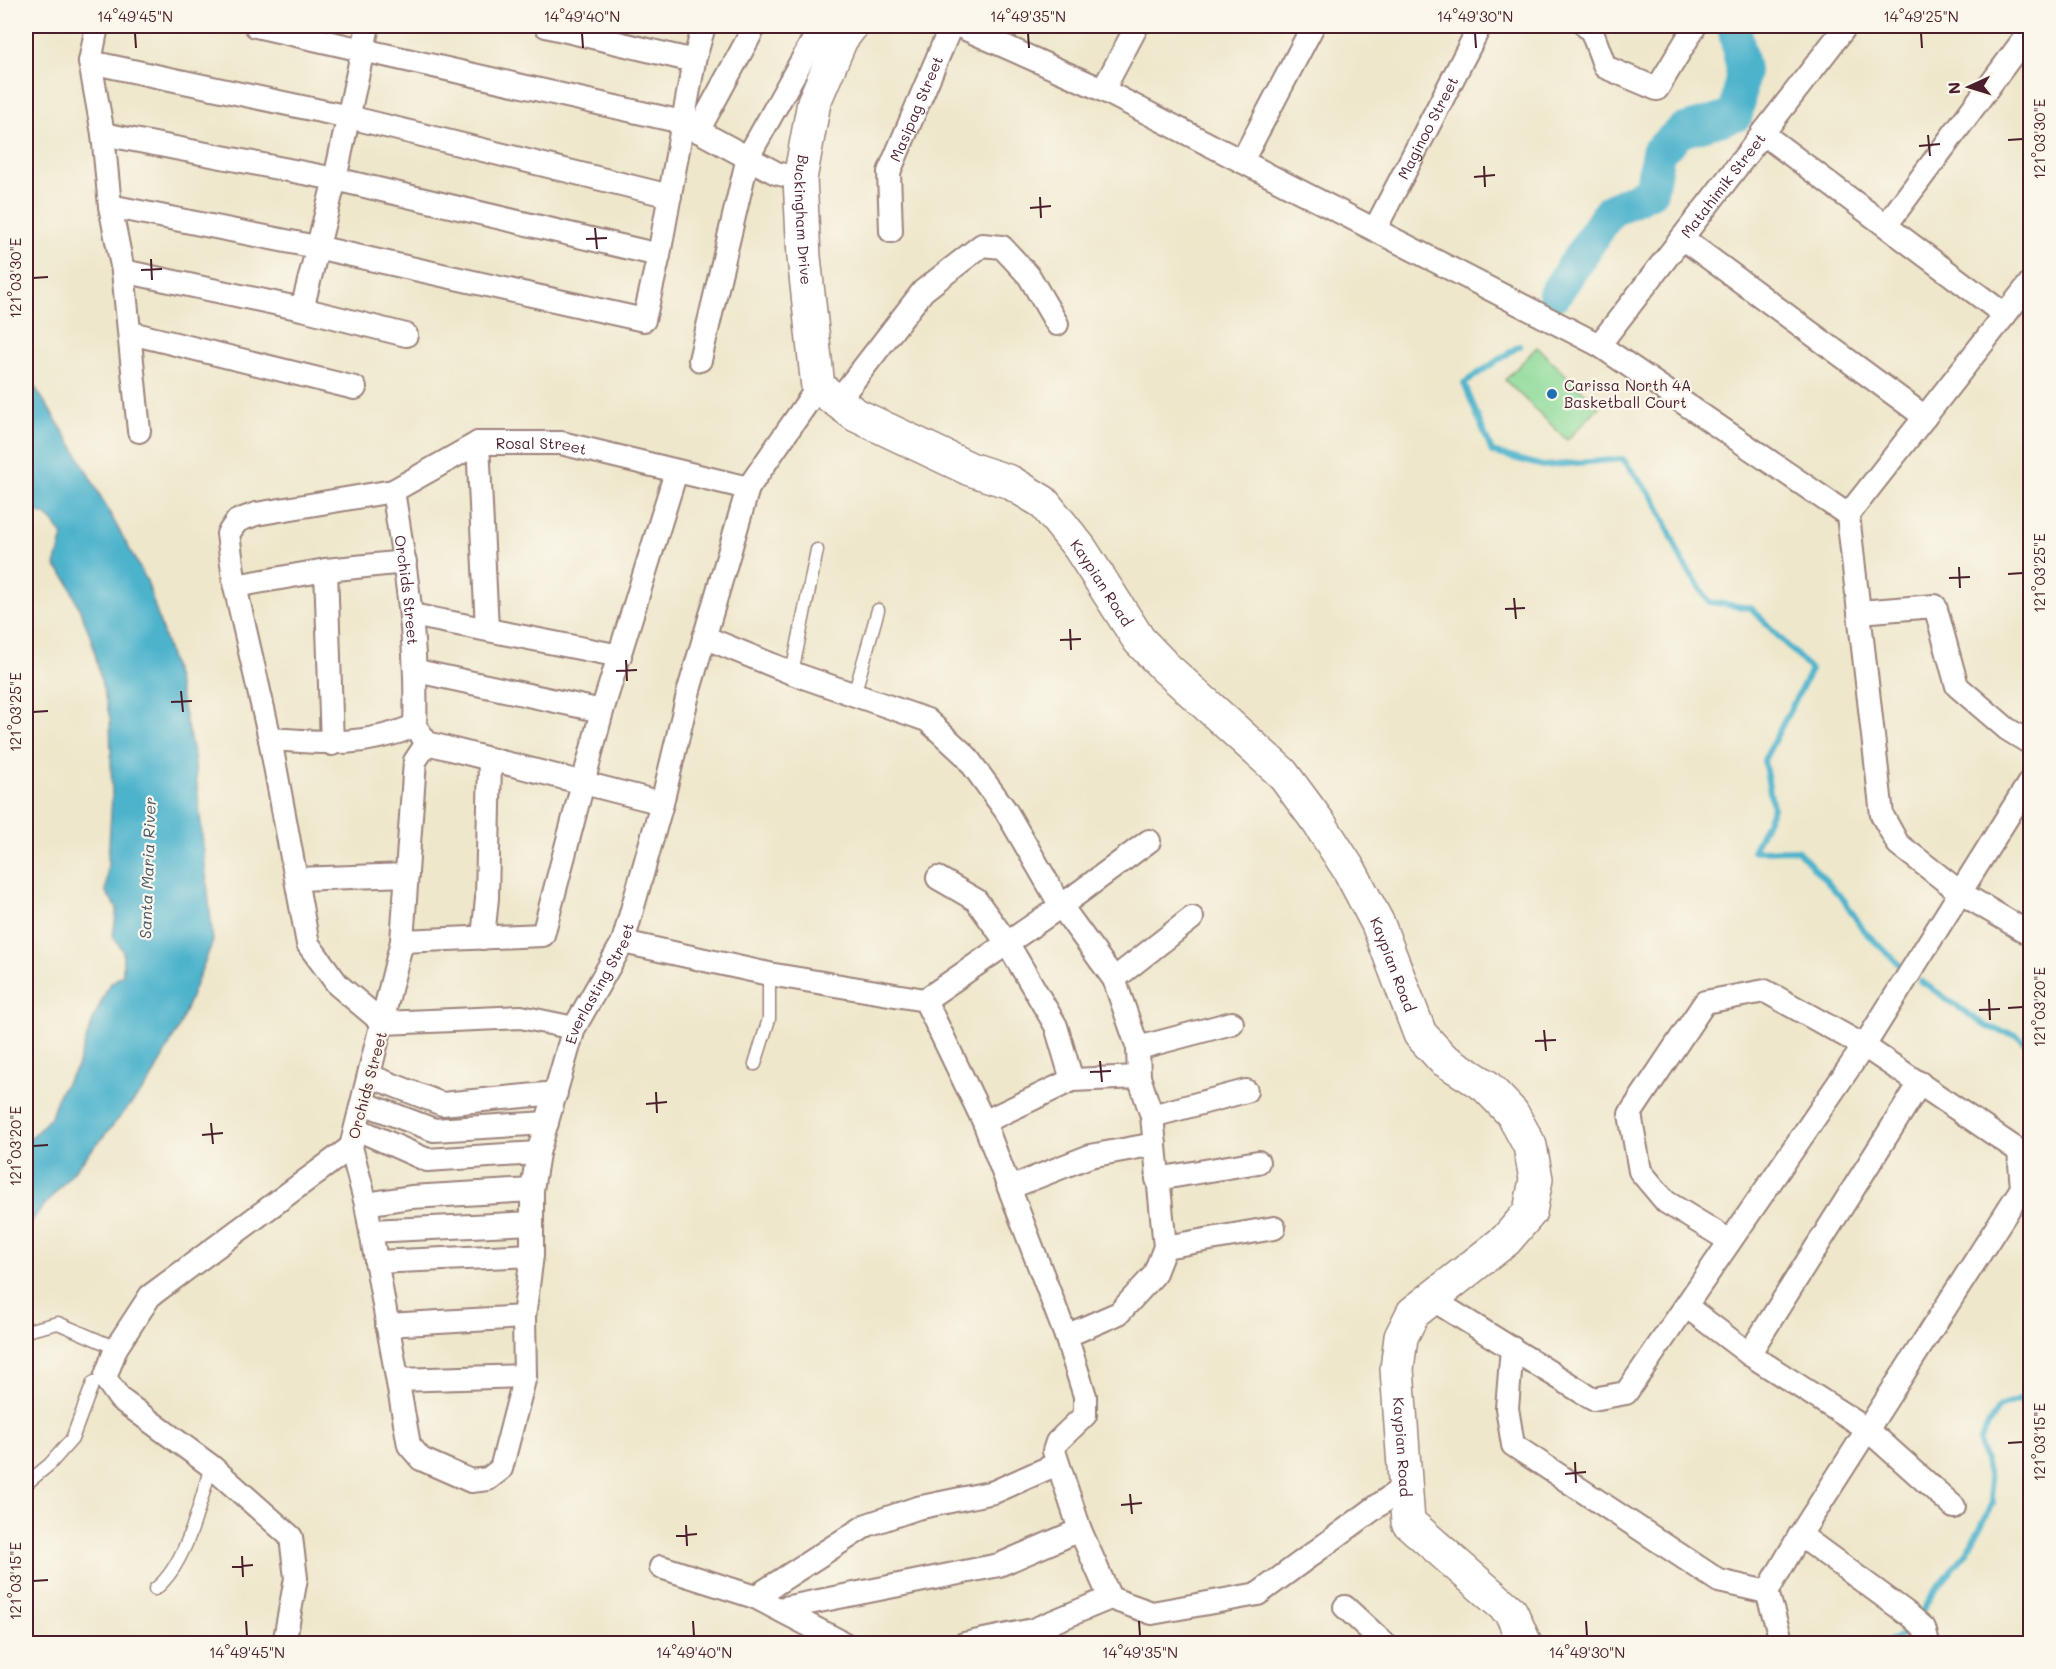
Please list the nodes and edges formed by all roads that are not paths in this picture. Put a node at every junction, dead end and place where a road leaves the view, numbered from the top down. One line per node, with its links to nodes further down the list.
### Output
1 (97, 26): 21 (street)
2 (256, 26): 20 (street)
3 (368, 26): 20 (street)
4 (546, 26): 16 (street)
5 (704, 26): 22 (street)
6 (755, 26): 25 (street)
7 (821, 26): 28 (street)
8 (851, 26): 31 (street, Buckingham Drive)
9 (951, 26): 36 (street, Masipag Street)
10 (959, 26): 23 (street)
11 (1137, 26): 23 (street)
12 (1313, 26): 29 (street)
13 (1480, 26): 35 (street, Maginoo Street)
14 (1695, 26): 17 (street)
15 (1846, 26): 26 (street, Matahimik Street)
16 (569, 28): 19 (street)
17 (1591, 28)
18 (2031, 31): 34 (street)
19 (637, 35): 22 (street)
20 (361, 51): 24 (street); 25 (street)
21 (90, 62): 24 (street); 27 (street)
22 (694, 62): 25 (street)
23 (1103, 90): 29 (street)
24 (349, 117): 30 (street); 32 (street)
25 (690, 126): 28 (street); 32 (street)
26 (1762, 133): 34 (street); 37 (street, Matahimik Street)
27 (103, 134): 30 (street); 33 (street)
28 (748, 158): 31 (street); 48 (street)
29 (1242, 161): 35 (street)
30 (335, 179): 38 (street); 39 (street)
31 (800, 179): 50 (street, Buckingham Drive)
32 (670, 196): 39 (street)
33 (110, 206): 38 (street); 40 (street)
34 (1887, 224): 43 (street)
35 (1375, 229): 47 (street)
36 (891, 231)
37 (1682, 238): 47 (street, Matahimik Street); 51 (street)
38 (316, 247): 39 (street); 42 (street)
39 (658, 255)
40 (123, 272): 42 (street); 45 (street)
41 (2031, 283): 43 (street)
42 (302, 309): 46 (street)
43 (2005, 315): 51 (street)
44 (1057, 324): 50 (street, Everlasting Street)
45 (131, 333): 49 (street); 52 (street)
46 (406, 334)
47 (1599, 345): 57 (street)
48 (700, 360)
49 (355, 388)
50 (827, 395): 55 (street, Everlasting Street); 126 (street, Kaypian Road)
51 (1925, 417): 57 (street)
52 (139, 431)
53 (478, 443): 54 (street, Rosal Street); 56 (street, Rosal Street); 65 (street)
54 (676, 472): 55 (street, Rosal Street); 67 (street)
55 (748, 488): 66 (street, Everlasting Street)
56 (393, 491): 59 (street, Orchids Street); 61 (street, Rosal Street)
57 (1848, 515): 63 (street)
58 (816, 550): 69 (lane)
59 (405, 562): 60 (street); 64 (street, Orchids Street)
60 (326, 570): 61 (street); 75 (street)
61 (235, 586): 73 (street)
62 (878, 610): 70 (lane)
63 (1859, 612): 74 (street); 84 (street)
64 (412, 615): 65 (street); 68 (street, Orchids Street)
65 (487, 629): 67 (street)
66 (704, 637): 69 (street); 79 (street, Everlasting Street)
67 (620, 656): 71 (street)
68 (417, 671): 71 (street); 72 (street, Orchids Street)
69 (792, 673): 70 (street)
70 (854, 695): 85 (street)
71 (602, 711): 78 (street)
72 (421, 734): 75 (street); 76 (street); 81 (street, Orchids Street)
73 (270, 739): 75 (street); 83 (street)
74 (2031, 743)
75 (332, 744)
76 (490, 760): 78 (street); 88 (street)
77 (2031, 781): 84 (street)
78 (584, 782): 79 (street); 88 (street)
79 (662, 803): 90 (street, Everlasting Street)
80 (1149, 841): 85 (street)
81 (407, 875): 83 (street); 89 (street, Orchids Street)
82 (938, 878): 91 (street)
83 (297, 879): 95 (street)
84 (1961, 893): 87 (street); 98 (street)
85 (1061, 906): 91 (street); 93 (street)
86 (1192, 918): 93 (street)
87 (2031, 934)
88 (483, 938): 89 (street)
89 (402, 941): 95 (street, Orchids Street)
90 (623, 942): 92 (street); 97 (street, Everlasting Street)
91 (1008, 944): 94 (street); 103 (street)
92 (769, 974): 94 (street); 100 (lane)
93 (1114, 979): 99 (street)
94 (925, 1000): 109 (street)
95 (383, 1023): 97 (street); 101 (street, Orchids Street)
96 (1232, 1023): 99 (street)
97 (574, 1028): 106 (street, Everlasting Street)
98 (1864, 1046): 104 (street); 122 (street); 122 (street)
99 (1138, 1048): 102 (street)
100 (755, 1064)
101 (370, 1076): 106 (street); 107 (street, Orchids Street)
102 (1139, 1077): 103 (street); 108 (street)
103 (1071, 1080): 109 (street)
104 (1920, 1083): 134 (street); 138 (street)
105 (1246, 1090): 108 (street)
106 (556, 1094): 110 (street, Everlasting Street)
107 (363, 1103): 110 (street); 111 (street, Orchids Street)
108 (1152, 1116): 112 (street)
109 (984, 1122): 116 (street)
110 (547, 1123): 113 (street, Everlasting Street)
111 (354, 1138): 113 (street); 118 (street, Orchids Street); 132 (street)
112 (1155, 1143): 115 (street); 116 (street)
113 (538, 1153): 117 (street, Everlasting Street)
114 (1258, 1162): 115 (street)
115 (1157, 1179): 123 (street)
116 (1009, 1188): 131 (street)
117 (532, 1190): 118 (street); 119 (street, Everlasting Street)
118 (366, 1204): 121 (street, Orchids Street)
119 (532, 1223): 121 (street); 124 (street, Everlasting Street)
120 (1274, 1228): 123 (street)
121 (370, 1231): 125 (street, Orchids Street)
122 (1730, 1241): 127 (street)
123 (1164, 1247): 131 (street)
124 (532, 1255): 125 (street); 128 (street, Everlasting Street)
125 (376, 1262): 129 (street, Orchids Street)
126 (1430, 1299): 133 (street); 143 (street, Kaypian Road)
127 (1686, 1306): 133 (street); 134 (street)
128 (524, 1317): 129 (street); 135 (street, Everlasting Street)
129 (387, 1325): 137 (street, Orchids Street)
130 (26, 1331): 132 (lane)
131 (1066, 1336): 139 (street)
132 (116, 1348): 136 (street)
133 (1512, 1348): 149 (street)
134 (1749, 1354): 138 (street)
135 (525, 1376): 137 (street); 141 (street, Everlasting Street)
136 (105, 1378): 140 (street); 142 (lane)
137 (398, 1380): 141 (street, Orchids Street)
138 (1868, 1431): 144 (street); 146 (street)
139 (1057, 1464): 145 (street); 150 (street)
140 (211, 1466): 148 (lane); 155 (street)
141 (488, 1479)
142 (26, 1484)
143 (1406, 1485): 151 (street); 159 (street, Kaypian Road)
144 (1954, 1507)
145 (1080, 1530): 151 (street); 153 (street)
146 (1800, 1535): 149 (street); 154 (street)
147 (661, 1567): 150 (street)
148 (155, 1589)
149 (1767, 1592): 160 (street)
150 (755, 1597): 153 (street)
151 (1110, 1598): 157 (street)
152 (1345, 1606): 158 (street)
153 (779, 1609): 156 (street)
154 (1920, 1629)
155 (284, 1644)
156 (845, 1644)
157 (964, 1644)
158 (1385, 1644)
159 (1525, 1644)
160 (1777, 1644)

